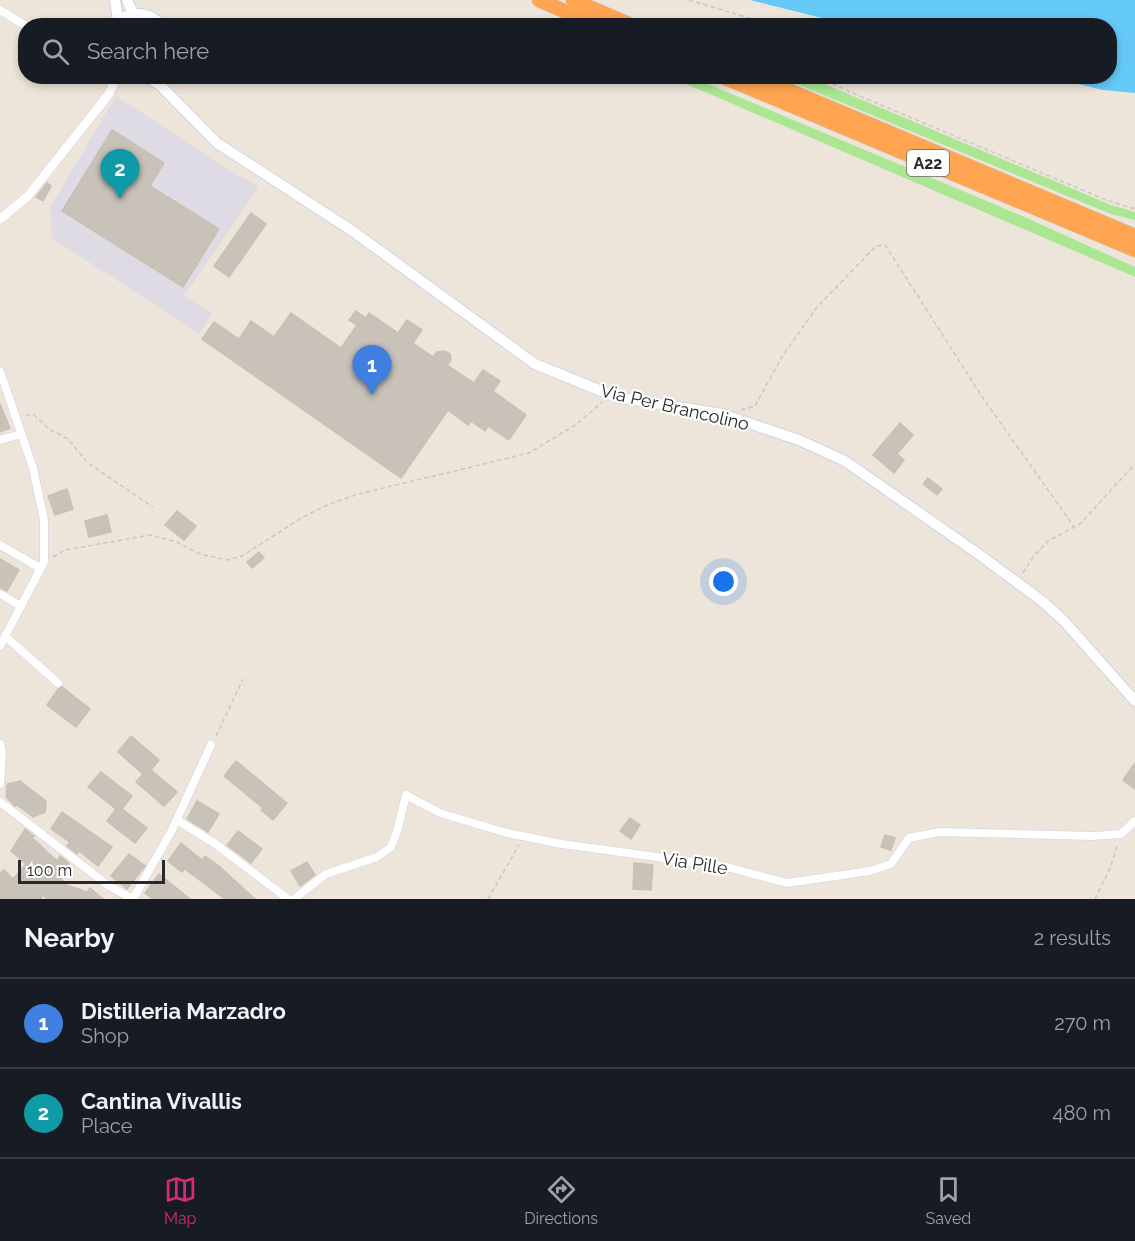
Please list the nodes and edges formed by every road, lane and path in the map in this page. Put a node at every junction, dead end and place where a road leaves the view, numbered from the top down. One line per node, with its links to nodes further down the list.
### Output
1 (115, 0): 8 (main road)
2 (127, 0): 7 (main road)
3 (538, 0): 11 (highway)
4 (573, 0): 12 (highway)
5 (689, 0): 13 (path)
6 (0, 10): 14 (street)
7 (133, 13): 9 (main road); 10 (main road)
8 (116, 18)
9 (124, 18)
10 (154, 18)
11 (581, 18)
12 (615, 18)
13 (749, 18)
14 (18, 21)
15 (113, 84): 23 (street)
16 (157, 84): 21 (main road)
17 (168, 84): 21 (main road)
18 (740, 84): 25 (highway, A22)
19 (773, 84): 24 (highway, A22)
20 (833, 84): 22 (path)
21 (200, 126): 27 (main road, Via Per Brancolino)
22 (1135, 209)
23 (0, 219)
24 (1135, 236)
25 (1135, 250)
26 (0, 371): 29 (street)
27 (608, 393): 28 (main road, Via Per Brancolino); 36 (path)
28 (722, 414): 34 (path); 37 (main road, Via Per Brancolino)
29 (15, 415): 30 (street); 33 (path)
30 (21, 434): 31 (street); 36 (street)
31 (0, 440)
32 (1135, 464): 34 (path)
33 (153, 507)
34 (1074, 527): 37 (path)
35 (0, 545): 36 (street)
36 (42, 565): 39 (street)
37 (1017, 582): 44 (main road, Via Per Brancolino)
38 (0, 594): 39 (street)
39 (21, 606): 40 (street)
40 (5, 636): 41 (street); 43 (street)
41 (0, 646)
42 (243, 679): 46 (path)
43 (57, 683)
44 (1135, 701)
45 (0, 744): 47 (street)
46 (211, 745): 49 (street)
47 (0, 784)
48 (0, 802): 53 (street)
49 (177, 820): 53 (street); 54 (street)
50 (1135, 821): 51 (street)
51 (1121, 834): 52 (street, Via Pille); 57 (path)
52 (525, 837): 55 (street, Via Pille); 56 (path)
53 (133, 899)
54 (288, 899)
55 (294, 899)
56 (488, 899)
57 (1095, 899)

